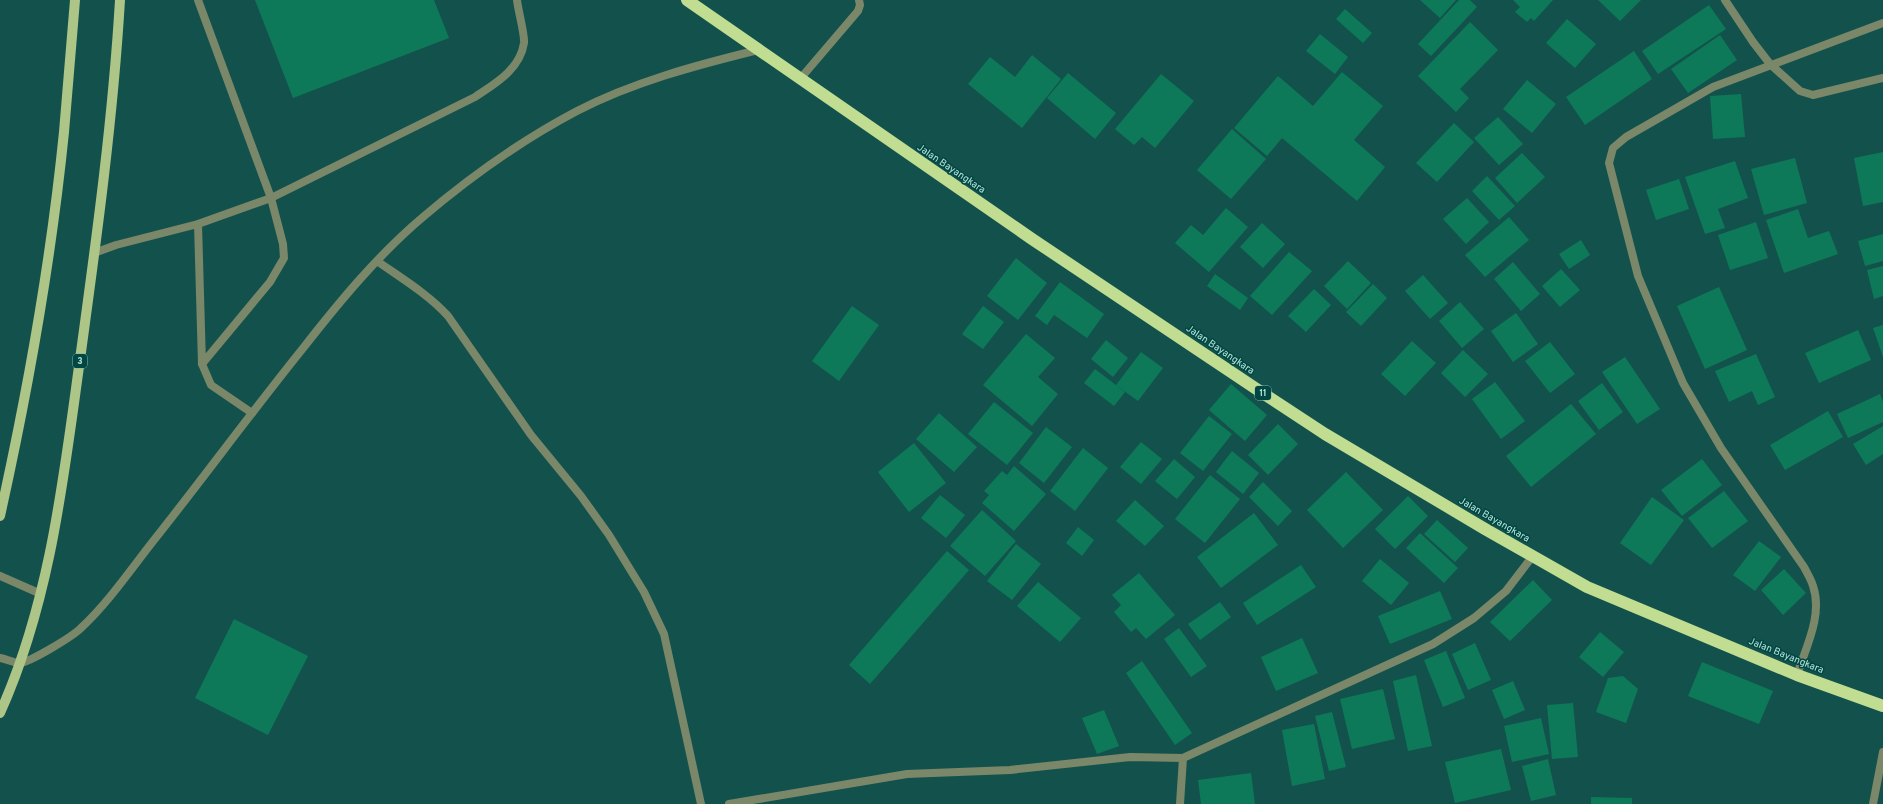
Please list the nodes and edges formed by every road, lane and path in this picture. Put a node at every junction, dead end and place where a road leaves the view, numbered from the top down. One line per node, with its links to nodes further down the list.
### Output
1 (75, 0): 19 (main road)
2 (120, 0): 15 (main road, 3)
3 (198, 0): 13 (street)
4 (517, 0): 13 (street)
5 (687, 0): 9 (highway, Jalan Bayangkara / 11)
6 (859, 0): 11 (street)
7 (1725, 0): 10 (street)
8 (1883, 23): 10 (street)
9 (758, 50): 11 (highway, Jalan Bayangkara / 11); 16 (street)
10 (1770, 64): 12 (street); 25 (street)
11 (800, 78): 20 (highway, Jalan Bayangkara / 11)
12 (1883, 78)
13 (271, 198): 14 (street); 17 (street)
14 (198, 224): 15 (street); 17 (street)
15 (94, 252): 22 (main road, 3)
16 (376, 262): 18 (street); 30 (street)
17 (202, 364): 18 (street)
18 (252, 413): 24 (street)
19 (0, 516)
20 (1532, 557): 25 (highway, Jalan Bayangkara / 11); 29 (street)
21 (0, 576): 22 (street)
22 (41, 594): 24 (main road, 3)
23 (0, 658): 24 (street)
24 (20, 663): 27 (main road, 3)
25 (1797, 675): 26 (highway, Jalan Bayangkara / 11)
26 (1883, 706)
27 (0, 713)
28 (1883, 752): 33 (street)
29 (1183, 758): 31 (street); 32 (street)
30 (701, 804)
31 (729, 804)
32 (1180, 804)
33 (1872, 804)

